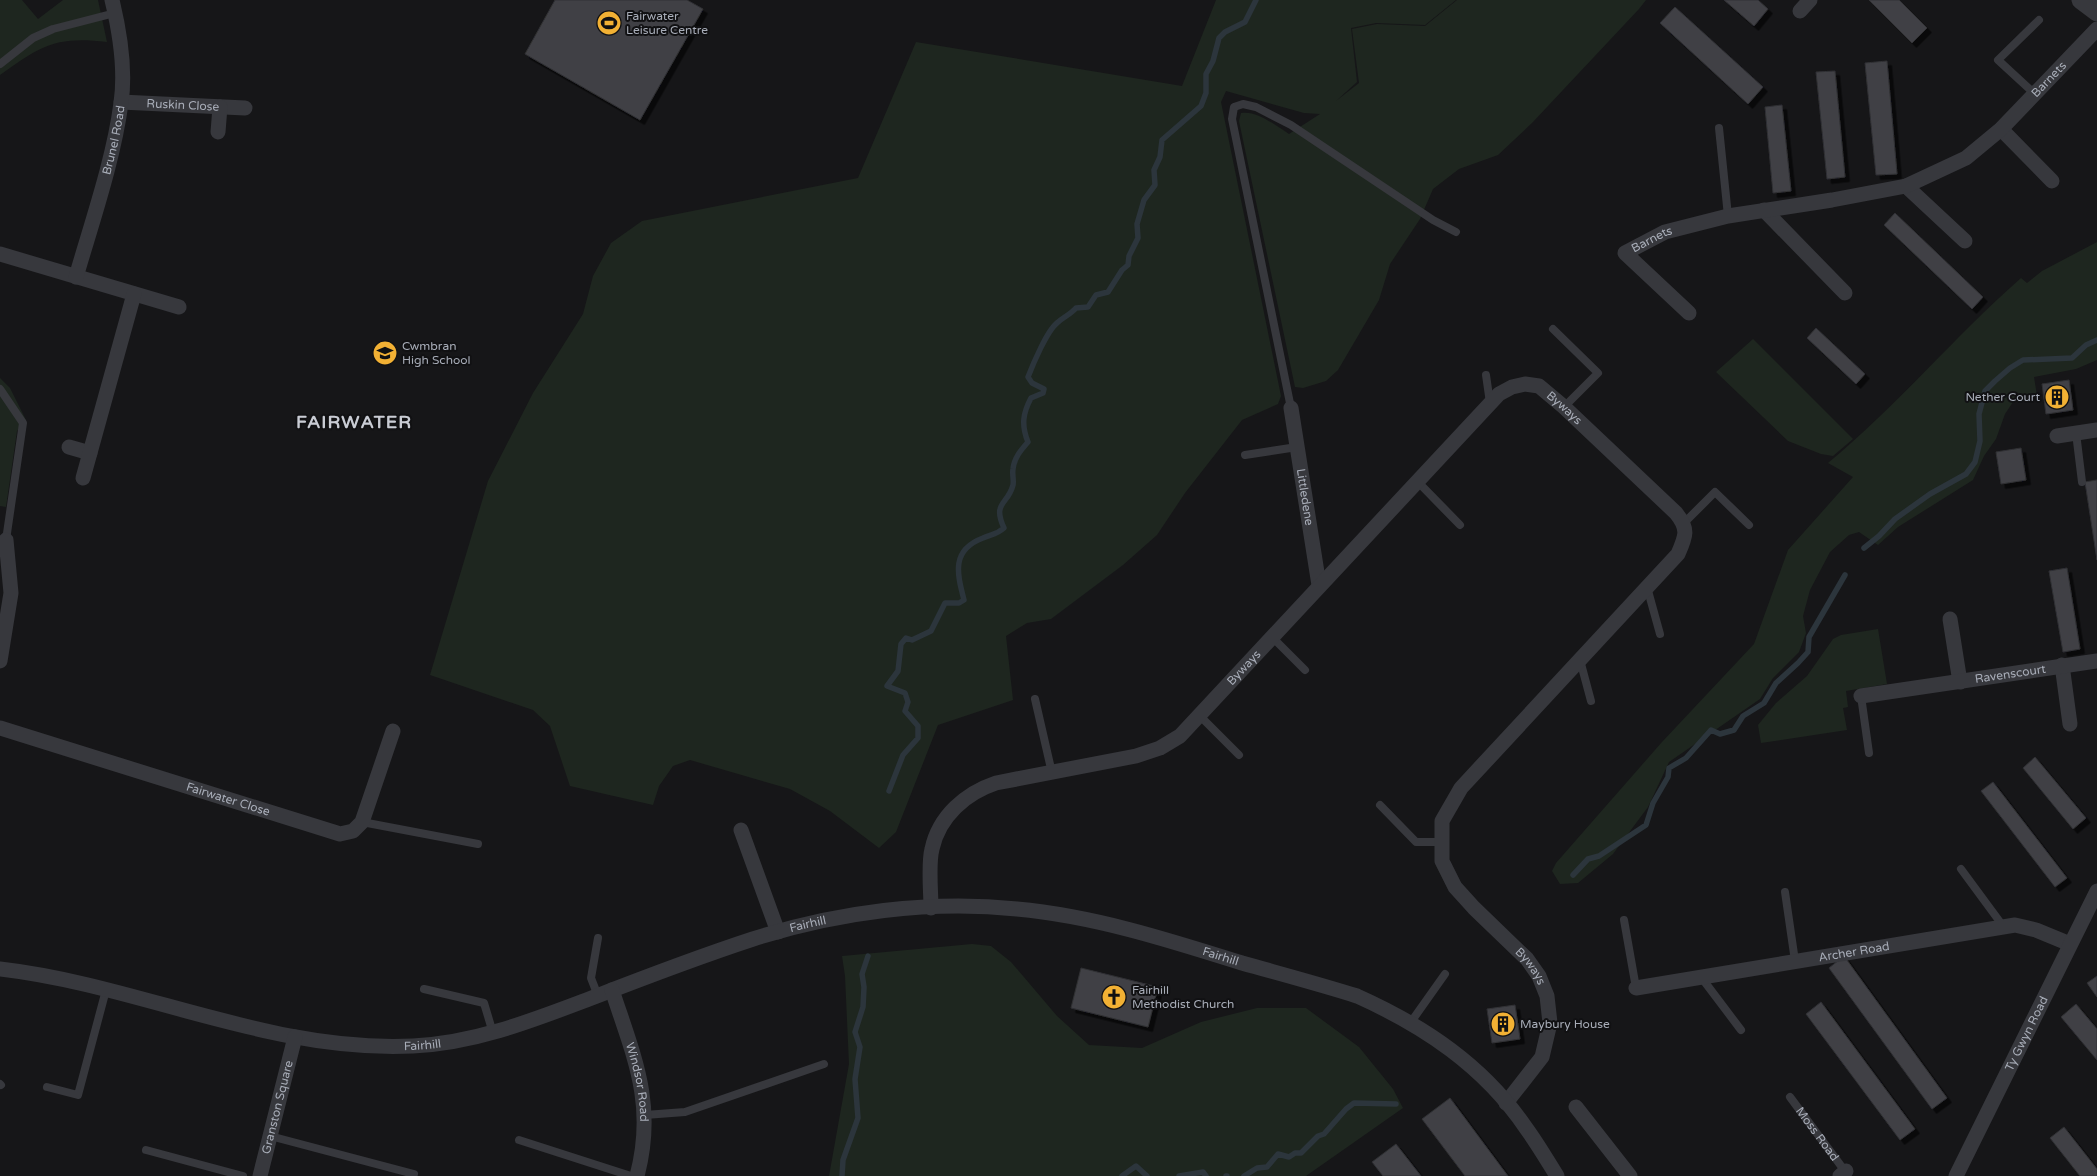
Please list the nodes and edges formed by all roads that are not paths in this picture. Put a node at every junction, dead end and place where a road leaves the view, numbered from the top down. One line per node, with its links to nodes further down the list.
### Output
1 (1810, 0): 4 (street)
2 (2081, 0): 5 (street)
3 (114, 7): 8 (lane); 10 (street, Brunel Road)
4 (1800, 11)
5 (2097, 12)
6 (2039, 20): 9 (lane)
7 (2097, 29): 9 (street, Barnets)
8 (0, 64)
9 (2035, 94): 14 (street, Barnets)
10 (122, 102): 11 (street, Ruskin Close); 23 (street, Brunel Road)
11 (220, 107): 12 (street, Ruskin Close); 15 (street)
12 (245, 108)
13 (1719, 128): 19 (lane)
14 (2001, 129): 16 (street); 17 (street, Barnets)
15 (218, 132)
16 (2052, 181)
17 (1906, 186): 18 (street, Barnets); 21 (street)
18 (1764, 210): 19 (street, Barnets); 24 (street)
19 (1728, 216): 27 (street, Barnets)
20 (1456, 232): 33 (lane)
21 (1966, 241)
22 (0, 254): 23 (street)
23 (76, 276): 25 (street)
24 (1845, 293)
25 (134, 294): 26 (street); 39 (street)
26 (179, 307)
27 (1690, 313)
28 (1553, 329): 32 (lane)
29 (1486, 375): 31 (lane)
30 (0, 389): 47 (lane)
31 (1490, 403): 32 (street, Byways); 42 (street, Byways)
32 (1564, 407): 44 (street, Byways)
33 (1291, 408): 37 (street, Littledene)
34 (2097, 430): 35 (street)
35 (2076, 433): 36 (street); 43 (lane)
36 (2058, 436)
37 (1297, 446): 40 (lane); 48 (street, Littledene)
38 (69, 447): 39 (street)
39 (90, 453): 41 (street)
40 (1245, 455)
41 (83, 478)
42 (1418, 482): 46 (lane); 48 (street, Byways)
43 (2082, 482)
44 (1684, 523): 45 (lane); 49 (street, Byways)
45 (1749, 524)
46 (1460, 525)
47 (6, 540): 54 (street)
48 (1319, 585): 52 (street, Byways)
49 (1647, 587): 51 (lane); 53 (street, Byways)
50 (1950, 619): 58 (street, Ravenscourt)
51 (1660, 634)
52 (1273, 638): 57 (lane); 62 (street, Byways)
53 (1580, 660): 61 (lane); 72 (street, Byways)
54 (0, 661)
55 (2097, 661): 56 (street, Ravenscourt)
56 (2062, 665): 58 (street, Ravenscourt); 63 (street, Ravenscourt)
57 (1305, 670)
58 (1960, 682): 59 (street, Ravenscourt)
59 (1861, 696): 66 (lane)
60 (1035, 699): 68 (lane)
61 (1591, 702)
62 (1199, 715): 67 (lane); 68 (street, Byways)
63 (2070, 724)
64 (0, 728): 70 (street, Fairwater Close)
65 (393, 731): 70 (street)
66 (1870, 753)
67 (1239, 755)
68 (1052, 773): 77 (street, Byways)
69 (1380, 805): 72 (lane)
70 (362, 822): 73 (lane)
71 (741, 830): 80 (street)
72 (1442, 842): 98 (street, Byways)
73 (478, 844)
74 (1961, 869): 79 (lane)
75 (2097, 891): 82 (street, Ty Gwyn Road)
76 (1785, 892): 83 (lane)
77 (931, 908): 80 (street, Fairhill); 91 (street, Fairhill)
78 (1624, 920): 87 (lane)
79 (2003, 926): 82 (street, Archer Road); 83 (street, Archer Road)
80 (778, 932): 90 (street, Fairhill)
81 (598, 938): 90 (lane)
82 (2070, 944): 112 (street, Ty Gwyn Road)
83 (1796, 961): 86 (street, Archer Road)
84 (0, 969): 89 (street, Fairhill)
85 (1445, 974): 91 (lane)
86 (1701, 977): 87 (street, Archer Road); 92 (lane)
87 (1636, 988)
88 (424, 989): 93 (lane)
89 (106, 990): 94 (street, Fairhill); 96 (lane)
90 (605, 993): 93 (street, Fairhill); 100 (street, Windsor Road)
91 (1411, 1022): 98 (street, Fairhill)
92 (1741, 1030)
93 (493, 1032): 94 (street, Fairhill)
94 (295, 1037): 101 (street, Granston Square)
95 (824, 1064): 100 (lane)
96 (47, 1087)
97 (1790, 1097): 105 (lane, Moss Road)
98 (1506, 1103): 110 (street, Fairhill)
99 (1576, 1107): 111 (street)
100 (645, 1114): 109 (street, Windsor Road)
101 (270, 1136): 104 (lane); 107 (street, Granston Square)
102 (519, 1140): 108 (lane)
103 (146, 1150): 106 (lane)
104 (414, 1174)
105 (1845, 1174)
106 (243, 1176)
107 (260, 1176)
108 (631, 1176)
109 (637, 1176)
110 (1557, 1176)
111 (1630, 1176)
112 (1956, 1176)

